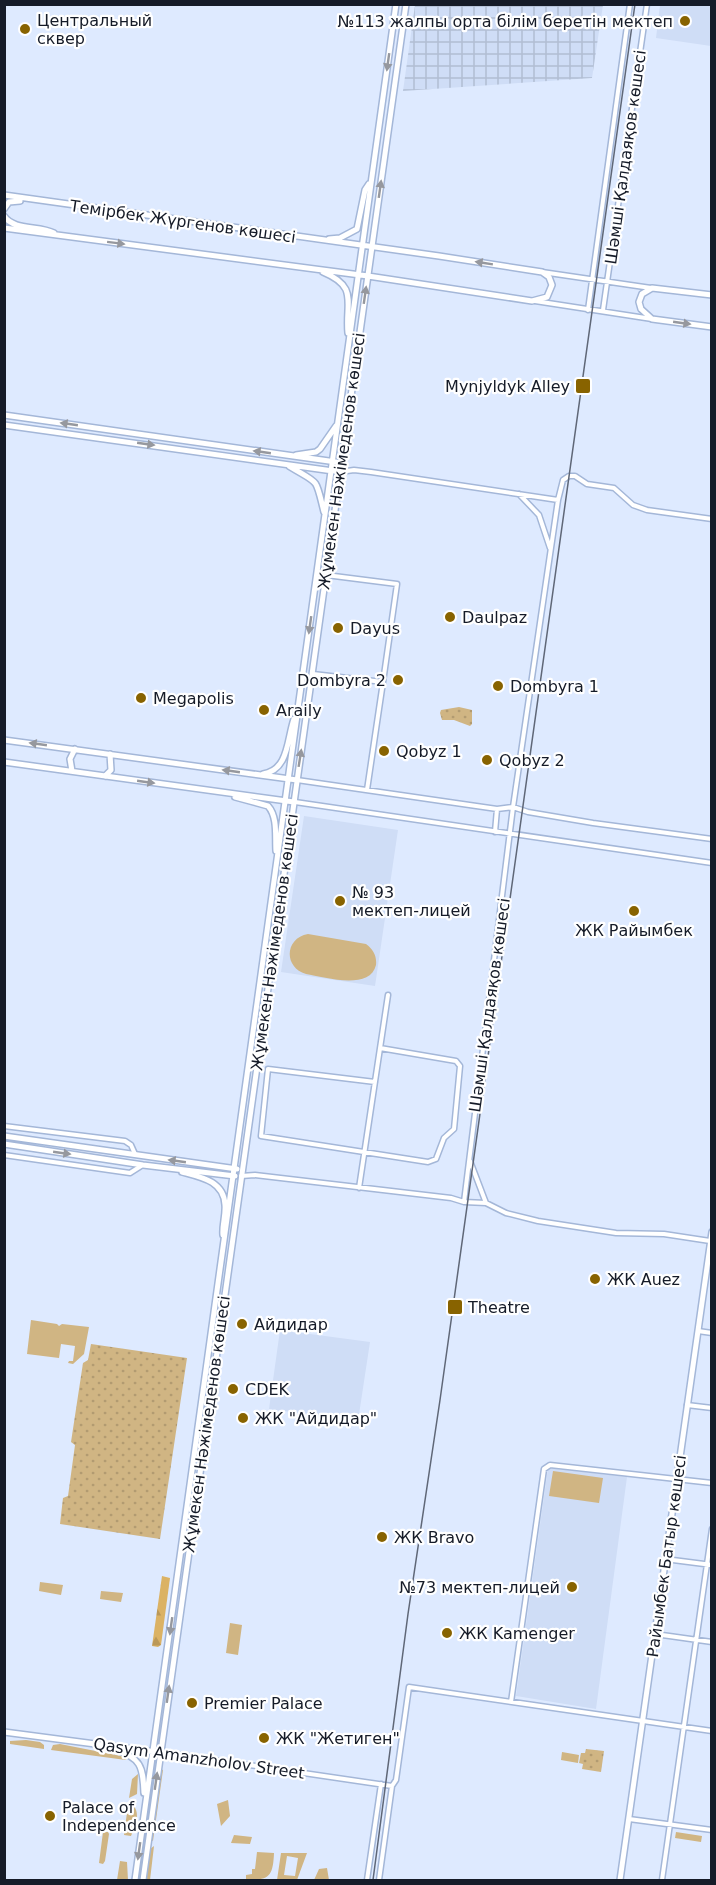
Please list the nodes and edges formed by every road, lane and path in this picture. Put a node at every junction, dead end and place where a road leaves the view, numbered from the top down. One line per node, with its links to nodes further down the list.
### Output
1 (396, 4): 5 (main road, Жұмекен Нәжімеденов көшесі, one-way to 5)
2 (406, 4): 14 (main road, Жұмекен Нәжімеденов көшесі, one-way to 2)
3 (630, 4): 19 (street, Шәмші Қалдаяқов көшесі)
4 (647, 4): 20 (street, Шәмші Қалдаяқов көшесі)
5 (372, 180): 12 (main road); 13 (main road, Жұмекен Нәжімеденов көшесі)
6 (4, 194): 7 (main road, Темірбек Жүргенов көшесі)
7 (66, 204): 8 (main road); 12 (main road, Темірбек Жүргенов көшесі)
8 (4, 209)
9 (4, 216): 11 (main road)
10 (4, 228): 11 (main road, Темірбек Жүргенов көшесі)
11 (58, 235): 15 (main road, Темірбек Жүргенов көшесі, one-way to 15)
12 (316, 240): 13 (main road, Темірбек Жүргенов көшесі)
13 (362, 245): 14 (main road, Темірбек Жүргенов көшесі); 17 (main road, Жұмекен Нәжімеденов көшесі)
14 (371, 247): 16 (main road, one-way to 14); 18 (main road, Жұмекен Нәжімеденов көшесі)
15 (316, 269): 17 (main road, Темірбек Жүргенов көшесі); 28 (main road)
16 (542, 272): 19 (street); 23 (main road)
17 (358, 275): 18 (main road, Темірбек Жүргенов көшесі); 28 (main road, Жұмекен Нәжімеденов көшесі)
18 (368, 276): 23 (main road); 34 (main road, Жұмекен Нәжімеденов көшесі, one-way to 18)
19 (593, 278): 20 (street); 24 (street, Шәмші Қалдаяқов көшесі)
20 (607, 280): 21 (street); 25 (street, Шәмші Қалдаяқов көшесі)
21 (652, 288): 22 (main road); 26 (main road)
22 (711, 295)
23 (532, 301): 24 (street)
24 (588, 310): 25 (street)
25 (603, 310): 26 (street)
26 (652, 319): 27 (main road, one-way to 27)
27 (711, 327)
28 (349, 341): 30 (main road, Жұмекен Нәжімеденов көшесі)
29 (5, 415): 32 (main road, one-way to 29)
30 (338, 422): 32 (main road); 33 (main road, Жұмекен Нәжімеденов көшесі)
31 (4, 425): 35 (main road, one-way to 35)
32 (293, 456): 33 (main road)
33 (333, 462): 34 (main road); 37 (main road, Жұмекен Нәжімеденов көшесі)
34 (341, 463): 36 (street); 38 (main road, Жұмекен Нәжімеденов көшесі)
35 (285, 464): 37 (main road); 41 (main road)
36 (354, 470): 38 (street); 39 (street)
37 (331, 471): 38 (main road); 41 (main road, Жұмекен Нәжімеденов көшесі)
38 (340, 472): 44 (main road, Жұмекен Нәжімеденов көшесі)
39 (518, 494): 40 (street); 43 (street)
40 (558, 500): 42 (street); 43 (street, Шәмші Қалдаяқов көшесі)
41 (325, 517): 47 (main road, Жұмекен Нәжімеденов көшесі, one-way to 47)
42 (711, 519)
43 (551, 551): 61 (street, Шәмші Қалдаяқов көшесі)
44 (325, 575): 45 (main road, Жұмекен Нәжімеденов көшесі); 46 (street)
45 (313, 674): 46 (street); 56 (main road, Жұмекен Нәжімеденов көшесі, one-way to 45)
46 (383, 682): 57 (street)
47 (298, 712): 53 (main road); 55 (main road, Жұмекен Нәжімеденов көшесі)
48 (4, 740): 49 (main road, one-way to 48)
49 (75, 750): 50 (main road); 52 (main road)
50 (110, 754): 53 (main road, one-way to 50); 54 (main road)
51 (4, 762): 52 (main road)
52 (72, 771): 54 (main road)
53 (258, 775): 55 (main road)
54 (105, 776): 58 (main road, one-way to 58)
55 (289, 779): 56 (main road); 59 (main road, Жұмекен Нәжімеденов көшесі)
56 (297, 780): 57 (street); 60 (main road, Жұмекен Нәжімеденов көшесі)
57 (367, 790): 62 (street)
58 (225, 793): 59 (main road); 66 (main road)
59 (286, 801): 60 (main road); 66 (main road, Жұмекен Нәжімеденов көшесі)
60 (294, 802): 63 (street); 80 (main road, Жұмекен Нәжімеденов көшесі)
61 (513, 807): 62 (street); 64 (street, Шәмші Қалдаяқов көшесі); 65 (street)
62 (496, 809): 63 (street)
63 (495, 832): 64 (street)
64 (511, 835): 67 (street); 77 (street, Шәмші Қалдаяқов көшесі)
65 (711, 839)
66 (277, 861): 80 (main road, Жұмекен Нәжімеденов көшесі)
67 (711, 863)
68 (388, 994): 69 (street)
69 (380, 1048): 70 (street); 74 (street)
70 (375, 1082): 74 (street); 74 (street)
71 (4, 1126): 76 (street)
72 (4, 1136): 76 (main road)
73 (4, 1144): 78 (main road, one-way to 78)
74 (364, 1153): 83 (street)
75 (4, 1155): 78 (street)
76 (135, 1155): 80 (main road, one-way to 76)
77 (469, 1158): 84 (street, Шәмші Қалдаяқов көшесі); 85 (street)
78 (143, 1165): 79 (main road)
79 (156, 1166): 80 (main road); 88 (main road)
80 (237, 1171): 81 (street); 82 (main road); 88 (main road, Жұмекен Нәжімеденов көшесі)
81 (255, 1175): 82 (street); 83 (street)
82 (241, 1176): 108 (main road, Жұмекен Нәжімеденов көшесі, one-way to 82)
83 (359, 1188): 84 (street)
84 (464, 1202): 85 (street)
85 (486, 1203): 87 (street)
86 (711, 1232): 87 (main road, Райымбек Батыр көшесі)
87 (711, 1241): 89 (main road, Райымбек Батыр көшесі)
88 (224, 1246): 107 (main road, Жұмекен Нәжімеденов көшесі, one-way to 107)
89 (698, 1332): 90 (street); 91 (main road, Райымбек Батыр көшесі)
90 (711, 1334)
91 (687, 1405): 92 (street); 93 (main road, Райымбек Батыр көшесі)
92 (711, 1408)
93 (677, 1479): 94 (street); 96 (main road, Райымбек Батыр көшесі); 101 (street)
94 (711, 1483)
95 (711, 1530): 97 (street)
96 (665, 1559): 97 (street); 98 (main road, Райымбек Батыр көшесі)
97 (709, 1565): 99 (street)
98 (655, 1634): 99 (street); 102 (main road, Райымбек Батыр көшесі)
99 (696, 1640): 100 (street); 103 (street)
100 (711, 1642)
101 (512, 1702): 102 (street); 110 (street)
102 (643, 1720): 103 (street); 112 (main road, Райымбек Батыр көшесі)
103 (684, 1727): 104 (street); 113 (street)
104 (711, 1731)
105 (4, 1732): 106 (main road, Qasym Amanzholov Street)
106 (101, 1744): 107 (main road, Qasym Amanzholov Street); 111 (main road)
107 (153, 1752): 108 (main road, Qasym Amanzholov Street); 111 (main road, Жұмекен Нәжімеденов көшесі)
108 (160, 1752): 109 (street, Qasym Amanzholov Street); 116 (main road, Жұмекен Нәжімеденов көшесі, one-way to 108)
109 (381, 1784): 110 (street, Qasym Amanzholov Street); 117 (street)
110 (392, 1785): 118 (street)
111 (145, 1806): 115 (main road, Жұмекен Нәжімеденов көшесі, one-way to 115)
112 (628, 1819): 113 (street); 119 (main road, Райымбек Батыр көшесі)
113 (669, 1824): 114 (street); 120 (street)
114 (711, 1830)
115 (135, 1881)
116 (142, 1881)
117 (367, 1881)
118 (379, 1881)
119 (620, 1881)
120 (662, 1881)

